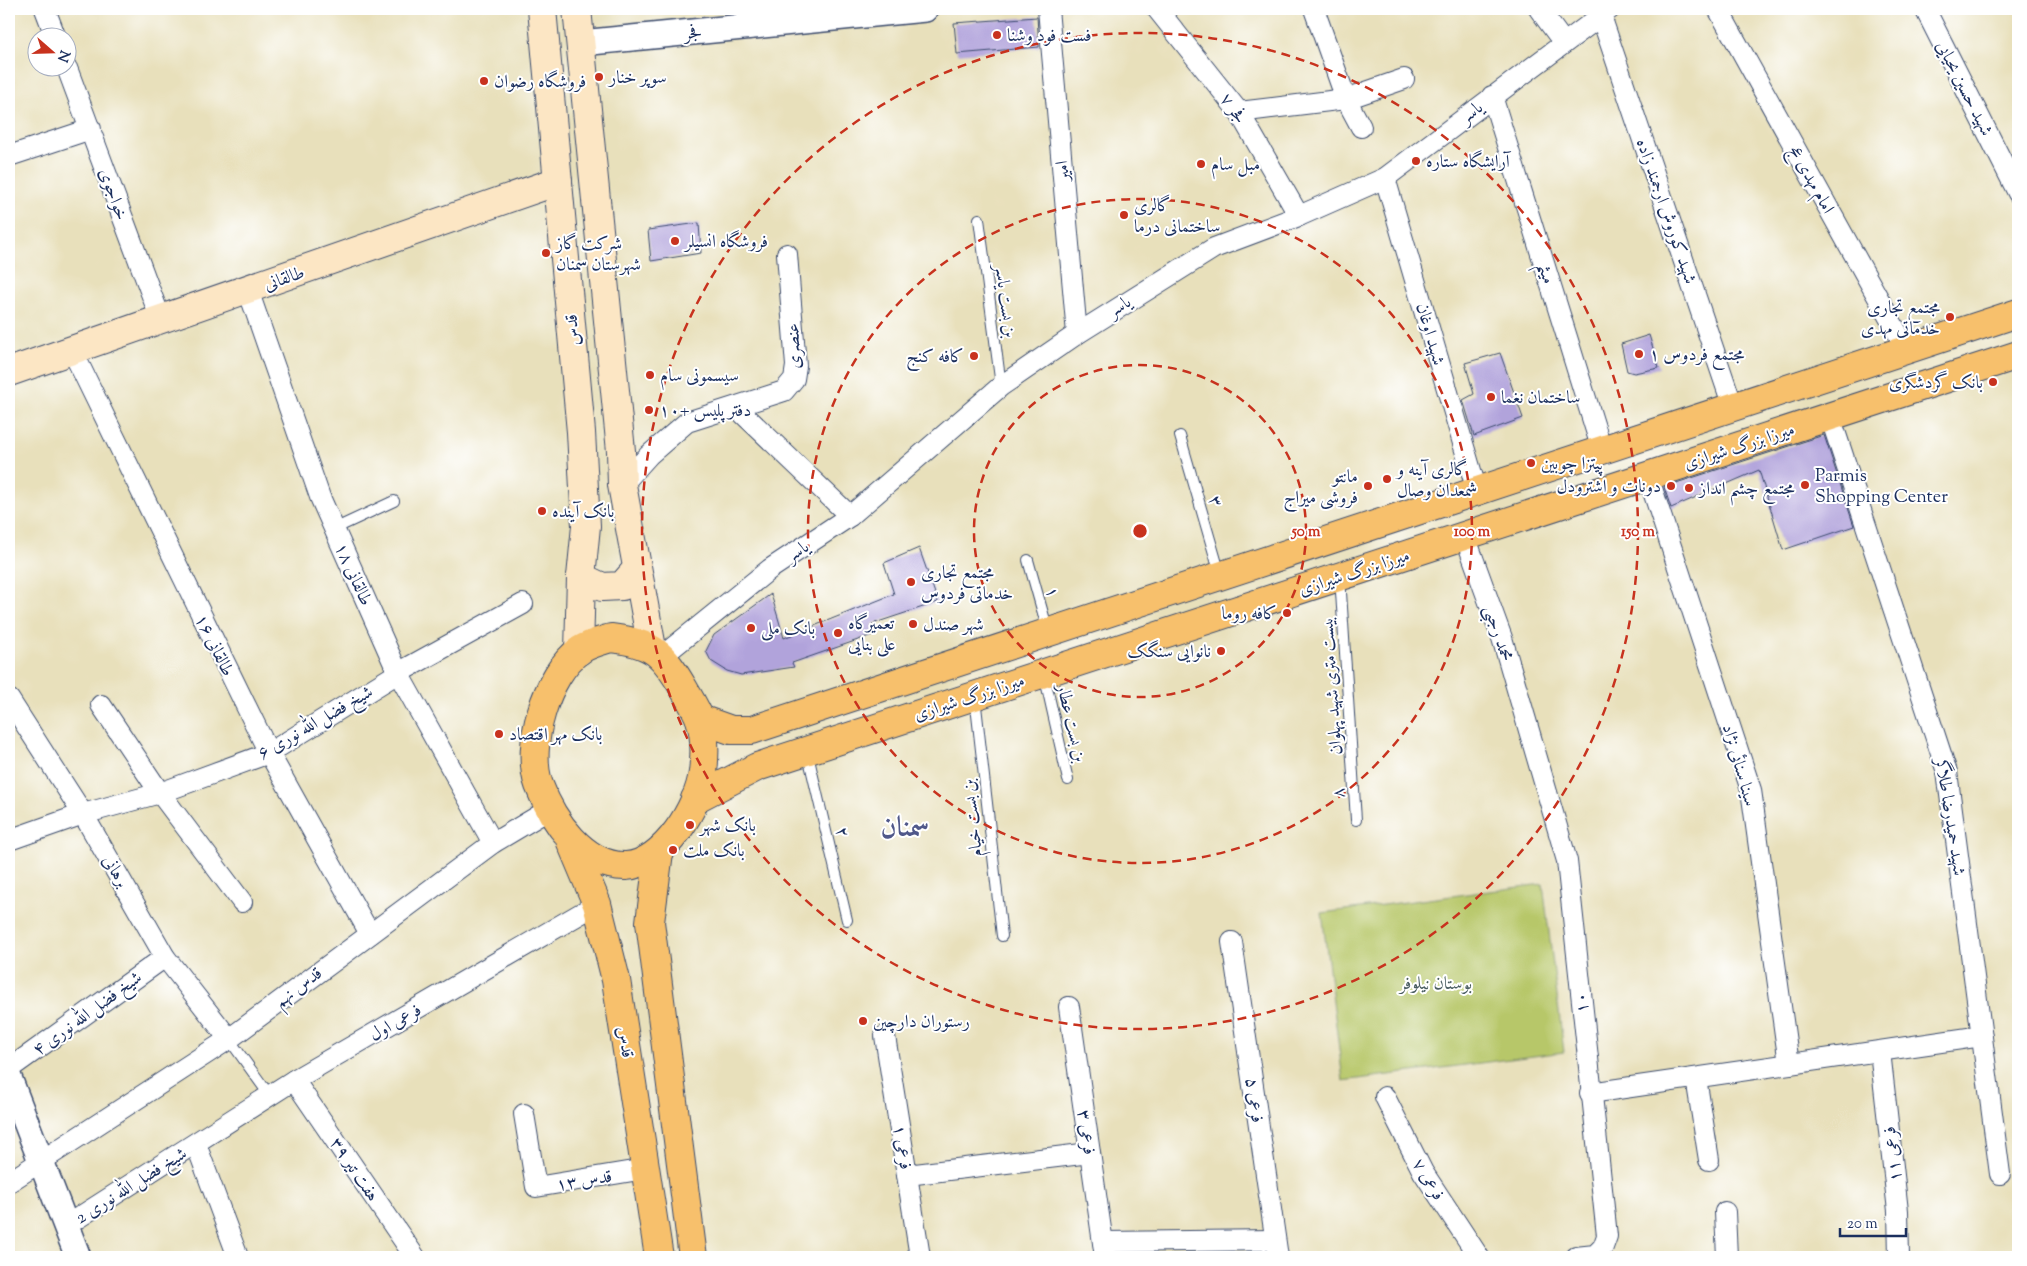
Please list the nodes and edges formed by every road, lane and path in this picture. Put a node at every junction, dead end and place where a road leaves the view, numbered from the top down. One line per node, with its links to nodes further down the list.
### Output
1 (45, 9): 12 (street)
2 (542, 9): 24 (main road, قدس)
3 (577, 9): 13 (main road, قدس)
4 (925, 9): 13 (street, فجر)
5 (1048, 9): 32 (street, امیر)
6 (1157, 9): 19 (street, فجر ۷)
7 (1314, 9): 18 (street)
8 (1539, 9): 14 (street)
9 (1718, 9): 34 (street, امام مهدی عج)
10 (1924, 9): 25 (street, شهید حسین یحیایی)
11 (1605, 12): 14 (street, یاسر); 39 (street, شهید کوروش ارجمند زاده)
12 (52, 28)
13 (580, 43): 44 (main road, قدس)
14 (1564, 43): 17 (street, یاسر)
15 (72, 78): 21 (street, خواجوی)
16 (1404, 79): 18 (street)
17 (1492, 96): 23 (street, یاسر); 42 (street, میثم)
18 (1346, 99): 19 (street); 20 (street)
19 (1240, 112): 26 (street, فجر ۷)
20 (1361, 127)
21 (91, 128): 22 (street); 31 (street, خواجوی)
22 (9, 156)
23 (1385, 178): 26 (street, یاسر); 45 (street, شهید اوغان)
24 (558, 181): 29 (main road, طالقانی); 54 (main road, قدس)
25 (2018, 194)
26 (1299, 216): 32 (street, یاسر)
27 (979, 219): 37 (lane, بن بست یاسر)
28 (787, 254): 38 (street, عنصری)
29 (248, 290): 31 (main road, طالقانی); 48 (street, طالقانی ۱۸)
30 (2018, 313): 34 (main road, میرزا بزرگ شیرازی)
31 (161, 320): 33 (main road, طالقانی)
32 (1076, 334): 37 (street, یاسر)
33 (72, 350): 36 (main road, طالقانی); 69 (street, طالقانی ۱۶)
34 (1907, 350): 39 (main road, میرزا بزرگ شیرازی)
35 (2018, 355): 40 (main road, میرزا بزرگ شیرازی)
36 (9, 372)
37 (1000, 386): 47 (street, یاسر)
38 (736, 407): 44 (street, عنصری); 47 (street)
39 (1732, 407): 42 (main road, میرزا بزرگ شیرازی)
40 (1830, 416): 43 (main road, میرزا بزرگ شیرازی); 90 (street, شهید حمیدرضا طلاگر)
41 (1180, 436): 52 (lane, ۳)
42 (1602, 450): 45 (main road, میرزا بزرگ شیرازی)
43 (1648, 476): 49 (main road, میرزا بزرگ شیرازی); 93 (street, سینا سنائی نژاد)
44 (622, 485): 51 (main road, قدس)
45 (1477, 491): 52 (main road, میرزا بزرگ شیرازی)
46 (394, 501): 48 (lane)
47 (850, 516): 58 (street, یاسر)
48 (334, 529): 60 (street, طالقانی ۱۸)
49 (1465, 536): 53 (main road, میرزا بزرگ شیرازی); 67 (street, محمد رجبی)
50 (1028, 560): 56 (lane, ۱)
51 (636, 570): 54 (main road); 58 (main road, قدس)
52 (1221, 575): 56 (main road, میرزا بزرگ شیرازی)
53 (1340, 576): 61 (main road, میرزا بزرگ شیرازی); 70 (lane, بیست متری شهید پهلوان)
54 (581, 577): 57 (main road, قدس)
55 (523, 604): 60 (street, شیخ فضل الله نوری ۶)
56 (1048, 632): 59 (main road, میرزا بزرگ شیرازی)
57 (579, 651): 58 (main road); 74 (main road)
58 (657, 652): 66 (main road)
59 (936, 669): 65 (main road); 66 (main road, میرزا بزرگ شیرازی)
60 (398, 673): 69 (street, شیخ فضل الله نوری ۶); 79 (street, طالقانی ۱۸)
61 (1044, 673): 62 (main road, میرزا بزرگ شیرازی); 71 (lane, بن بست عطار)
62 (975, 696): 65 (main road, میرزا بزرگ شیرازی); 85 (lane, بن بست خیام)
63 (9, 699): 75 (street, برهانی)
64 (101, 705): 72 (street)
65 (945, 705): 68 (main road, میرزا بزرگ شیرازی)
66 (700, 719): 73 (main road)
67 (1529, 731): 98 (street, ۱۰)
68 (807, 750): 73 (main road, میرزا بزرگ شیرازی); 83 (lane, ۲)
69 (268, 753): 72 (street, شیخ فضل الله نوری ۶); 84 (street, طالقانی ۱۶)
70 (1353, 764): 76 (lane, ۸)
71 (1068, 780)
72 (160, 793): 75 (street, شیخ فضل الله نوری ۶); 81 (street)
73 (695, 799): 80 (main road)
74 (550, 809): 77 (main road); 79 (street, قدس نهم)
75 (83, 814): 78 (street, شیخ فضل الله نوری ۶); 87 (street, برهانی)
76 (1356, 820)
77 (567, 834): 80 (main road); 82 (main road, قدس)
78 (9, 840)
79 (493, 843): 84 (street, قدس نهم)
80 (659, 852): 119 (main road)
81 (242, 902)
82 (597, 904): 97 (street, فرعی اول); 106 (main road, قدس)
83 (847, 920)
84 (370, 934): 91 (street, قدس نهم)
85 (1002, 936)
86 (1232, 942): 113 (street, فرعی ۵)
87 (165, 957): 91 (street, برهانی); 94 (street, شیخ فضل الله نوری ۴)
88 (1069, 1007): 103 (street, فرعی ۳)
89 (885, 1036): 108 (street, فرعی ۱)
90 (1982, 1036): 92 (street); 107 (street, شهید حمیدرضا طلاگر)
91 (228, 1039): 99 (lane); 105 (street, قدس نهم)
92 (1880, 1051): 93 (street); 124 (street, فرعی ۱۱)
93 (1789, 1064): 96 (street)
94 (9, 1069)
95 (9, 1078): 105 (street)
96 (1696, 1078): 98 (street); 104 (street)
97 (294, 1080): 99 (street, فرعی اول); 117 (street, هفت تیر ۳۹)
98 (1590, 1093): 122 (street, ۱۰)
99 (270, 1096): 102 (street, فرعی اول)
100 (1385, 1097): 121 (street, فرعی ۷)
101 (524, 1114): 106 (street, قدس ۱۳)
102 (196, 1144): 111 (street, شیخ فضل الله نوری 2); 116 (street)
103 (1090, 1153): 108 (street); 114 (street, فرعی ۳)
104 (1709, 1160)
105 (43, 1162): 109 (street, قدس نهم); 111 (street)
106 (645, 1170): 112 (main road, قدس)
107 (2000, 1174)
108 (907, 1175): 120 (street, فرعی ۱)
109 (9, 1182)
110 (1725, 1212): 123 (street)
111 (67, 1225): 115 (street)
112 (657, 1245): 118 (main road)
113 (1277, 1248): 114 (street)
114 (1104, 1250)
115 (78, 1257)
116 (238, 1257)
117 (415, 1257)
118 (646, 1257)
119 (693, 1257)
120 (920, 1257)
121 (1479, 1257)
122 (1576, 1257)
123 (1727, 1257)
124 (1899, 1257)

